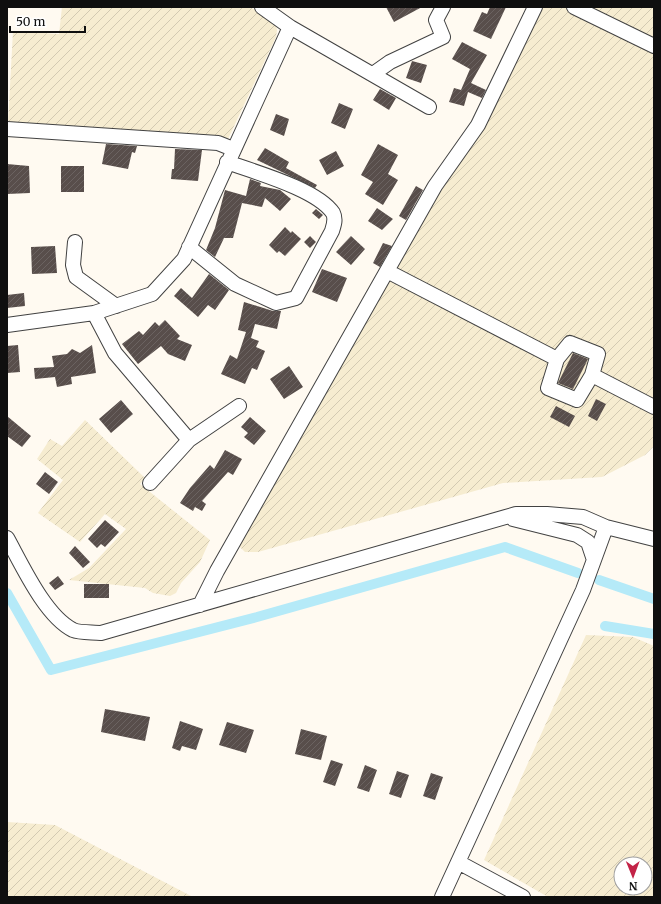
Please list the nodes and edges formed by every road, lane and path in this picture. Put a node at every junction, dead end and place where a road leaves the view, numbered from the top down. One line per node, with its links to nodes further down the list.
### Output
1 (262, 7): 5 (street)
2 (443, 7): 7 (street)
3 (535, 7): 14 (street)
4 (574, 7): 6 (street)
5 (290, 26): 7 (street); 10 (street)
6 (654, 46)
7 (373, 74): 8 (street)
8 (429, 107)
9 (7, 129): 10 (street)
10 (233, 149): 11 (street)
11 (227, 162): 13 (street); 13 (street)
12 (75, 242): 15 (street)
13 (189, 247): 15 (street)
14 (386, 271): 18 (street); 29 (street)
15 (116, 306): 16 (street)
16 (94, 313): 17 (street); 22 (street)
17 (7, 324)
18 (557, 359): 19 (street); 19 (street)
19 (592, 375): 21 (street)
20 (239, 406): 22 (street)
21 (654, 408)
22 (190, 440): 23 (street)
23 (150, 483)
24 (508, 518): 25 (street); 28 (street); 29 (street)
25 (606, 527): 27 (street); 28 (street)
26 (7, 538): 29 (street)
27 (654, 539)
28 (594, 560): 30 (street)
29 (200, 605)
30 (458, 862): 31 (street); 32 (street)
31 (442, 897)
32 (523, 897)

